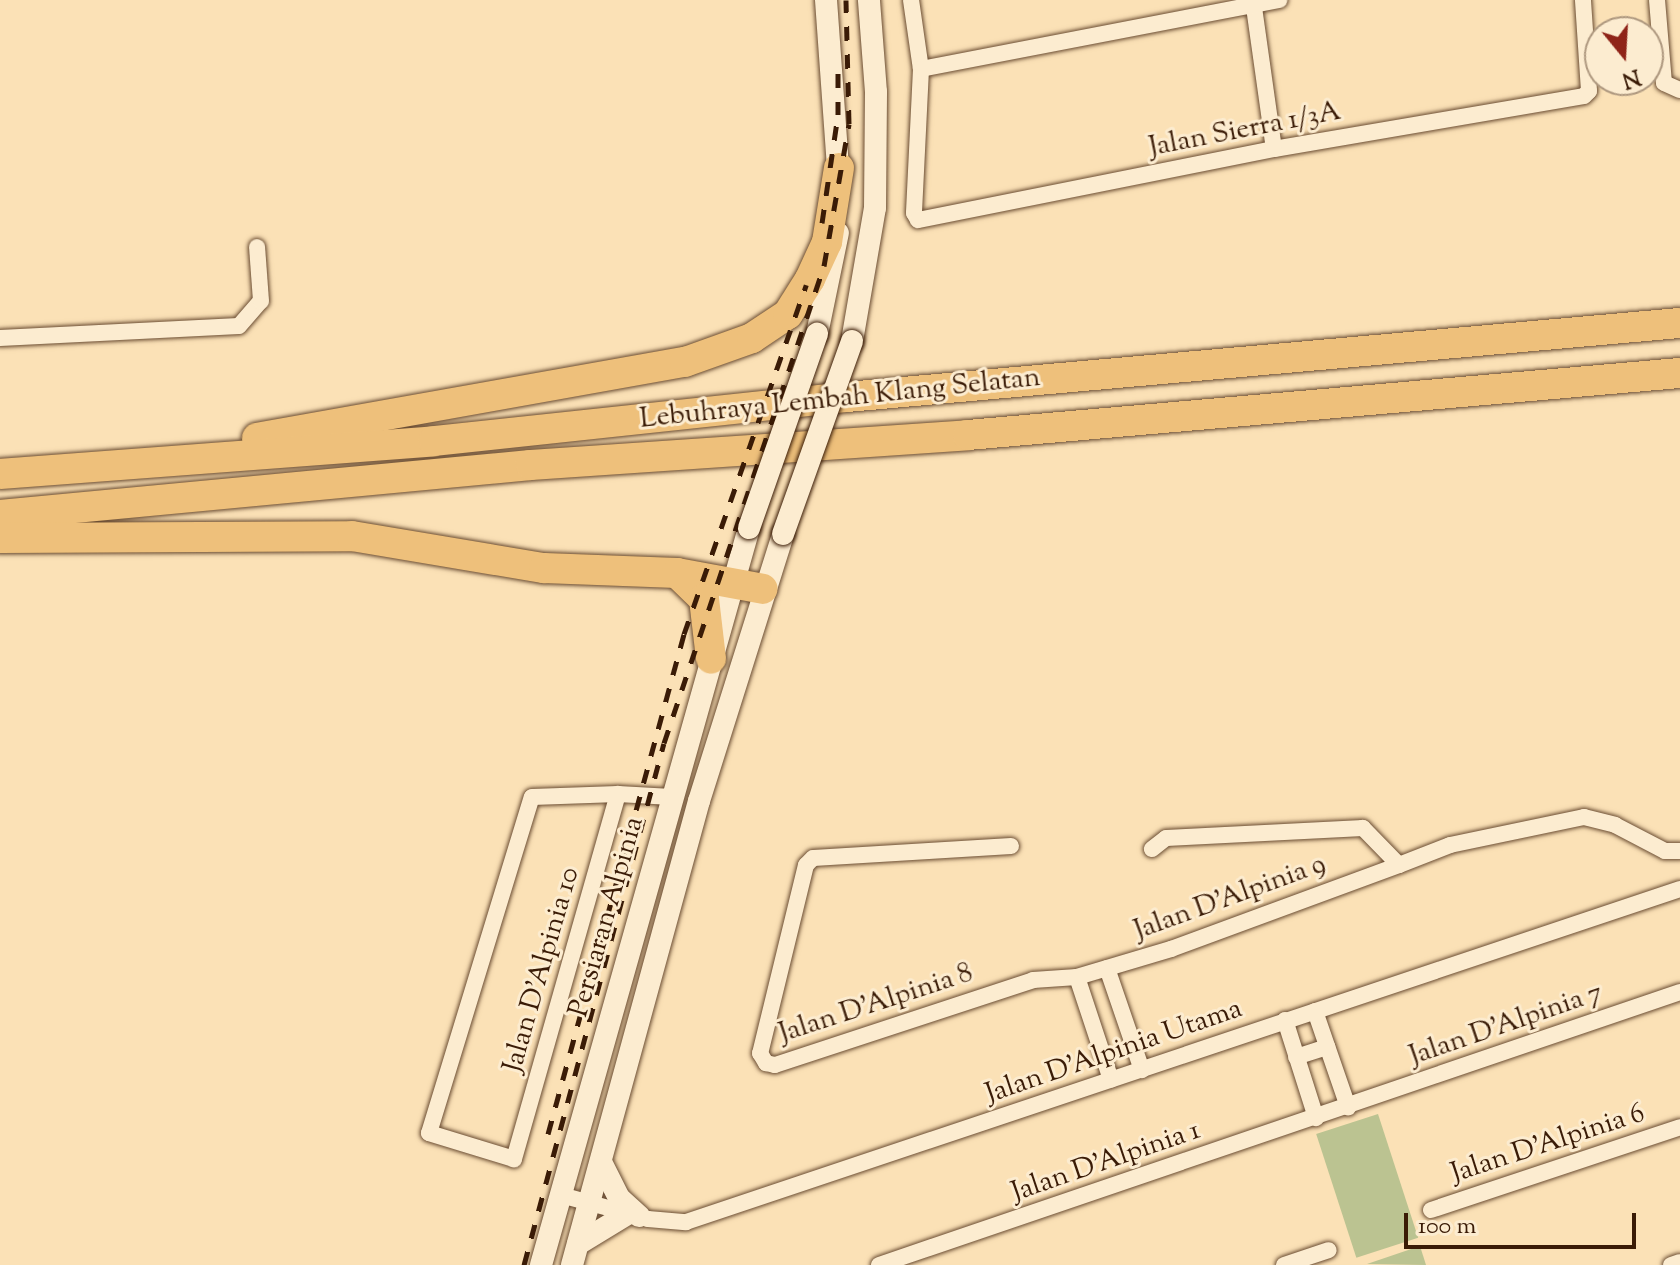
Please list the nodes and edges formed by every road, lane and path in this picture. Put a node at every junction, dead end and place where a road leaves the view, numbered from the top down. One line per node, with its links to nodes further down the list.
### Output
1 (826, 0): 11 (main road, Persiaran Alpinia)
2 (869, 0): 22 (main road, Persiaran Alpinia, bridge)
3 (911, 0): 8 (street)
4 (1279, 0): 7 (street)
5 (1583, 0): 10 (street, Jalan Sierra 1/3A)
6 (1657, 0): 9 (street)
7 (1253, 2): 8 (street); 10 (street)
8 (921, 69): 10 (street, Jalan Sierra 1/3A)
9 (1680, 90)
10 (1274, 149)
11 (839, 168): 16 (highway); 21 (main road, Persiaran Alpinia, bridge)
12 (257, 247): 14 (street)
13 (1680, 323): 16 (highway, Lebuhraya Lembah Klang Selatan)
14 (0, 338)
15 (1680, 373): 18 (highway, Lebuhraya Lembah Klang Selatan)
16 (146, 461): 17 (highway, Lebuhraya Lembah Klang Selatan)
17 (0, 474)
18 (0, 515)
19 (0, 538): 20 (highway)
20 (677, 573): 21 (highway); 23 (highway)
21 (730, 585): 22 (highway); 23 (main road, Persiaran Alpinia)
22 (763, 589): 43 (main road, Persiaran Alpinia)
23 (711, 659): 25 (main road, Persiaran Alpinia)
24 (618, 794): 24 (street, Jalan D'Alpinia 10); 25 (street)
25 (672, 797): 44 (main road, Persiaran Alpinia)
26 (1011, 846): 32 (street, Jalan D'Alpinia 8)
27 (1152, 849): 29 (street, Jalan D'Alpinia 9)
28 (1680, 851): 29 (street, Jalan D'Alpinia 9)
29 (1399, 865): 31 (street, Jalan D'Alpinia 9)
30 (1680, 889): 34 (street, Jalan D'Alpinia Utama)
31 (1107, 968): 32 (street, Jalan D'Alpinia 9); 38 (street)
32 (1077, 977): 39 (street)
33 (1680, 992): 40 (street, Jalan D'Alpinia 7)
34 (1315, 1011): 35 (street, Jalan D'Alpinia Utama); 36 (street)
35 (1285, 1020): 37 (street); 38 (street, Jalan D'Alpinia Utama)
36 (1327, 1047): 37 (street); 40 (street)
37 (1296, 1057): 41 (street)
38 (1142, 1070): 39 (street, Jalan D'Alpinia Utama)
39 (1111, 1080): 47 (street, Jalan D'Alpinia Utama)
40 (1348, 1107): 41 (street, Jalan D'Alpinia 1)
41 (1316, 1118): 52 (street, Jalan D'Alpinia 1)
42 (1680, 1127): 46 (street, Jalan D'Alpinia 6)
43 (601, 1162): 45 (main road, Persiaran Alpinia); 47 (main road)
44 (561, 1195): 45 (street, Jalan D'Alpinia Utama); 51 (main road, Persiaran Alpinia)
45 (588, 1202): 47 (street, Jalan D'Alpinia Utama); 49 (main road, Persiaran Alpinia)
46 (1431, 1210)
47 (634, 1215): 49 (main road)
48 (1329, 1250): 53 (street)
49 (575, 1254)
50 (1680, 1262): 54 (street)
51 (541, 1265)
52 (879, 1265)
53 (1284, 1265)
54 (1671, 1265)

